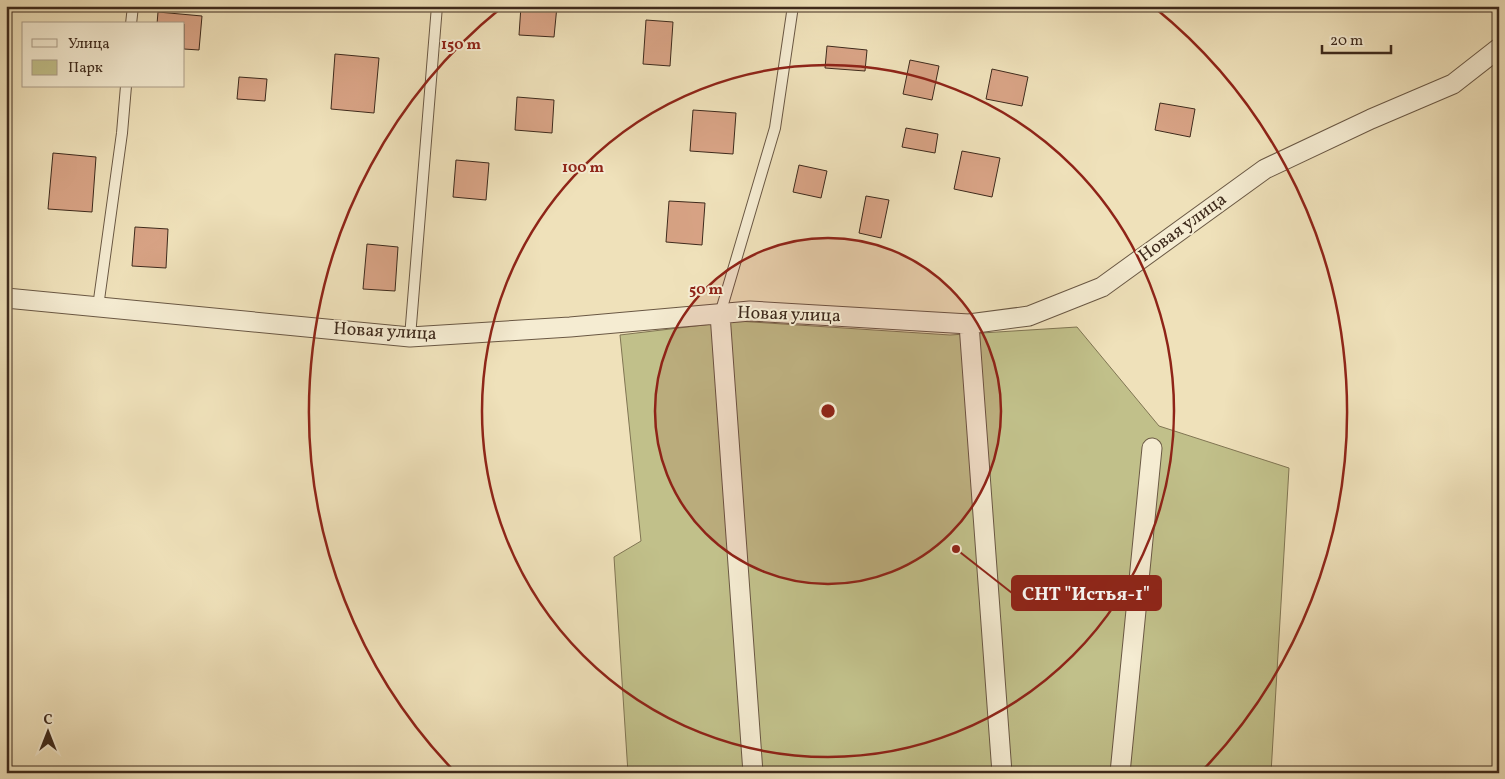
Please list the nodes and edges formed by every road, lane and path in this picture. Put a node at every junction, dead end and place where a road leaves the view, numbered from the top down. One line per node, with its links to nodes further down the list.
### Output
1 (133, 6): 4 (lane)
2 (437, 6): 11 (lane)
3 (793, 6): 9 (lane)
4 (131, 22)
5 (1499, 48): 10 (street, Новая улица)
6 (126, 88): 8 (lane)
7 (6, 298): 8 (street, Новая улица)
8 (98, 307): 11 (street, Новая улица)
9 (720, 314): 10 (street, Новая улица); 11 (street, Новая улица); 13 (street)
10 (969, 324): 14 (street)
11 (410, 337)
12 (1152, 448): 15 (street)
13 (753, 773)
14 (1002, 773)
15 (1120, 773)

